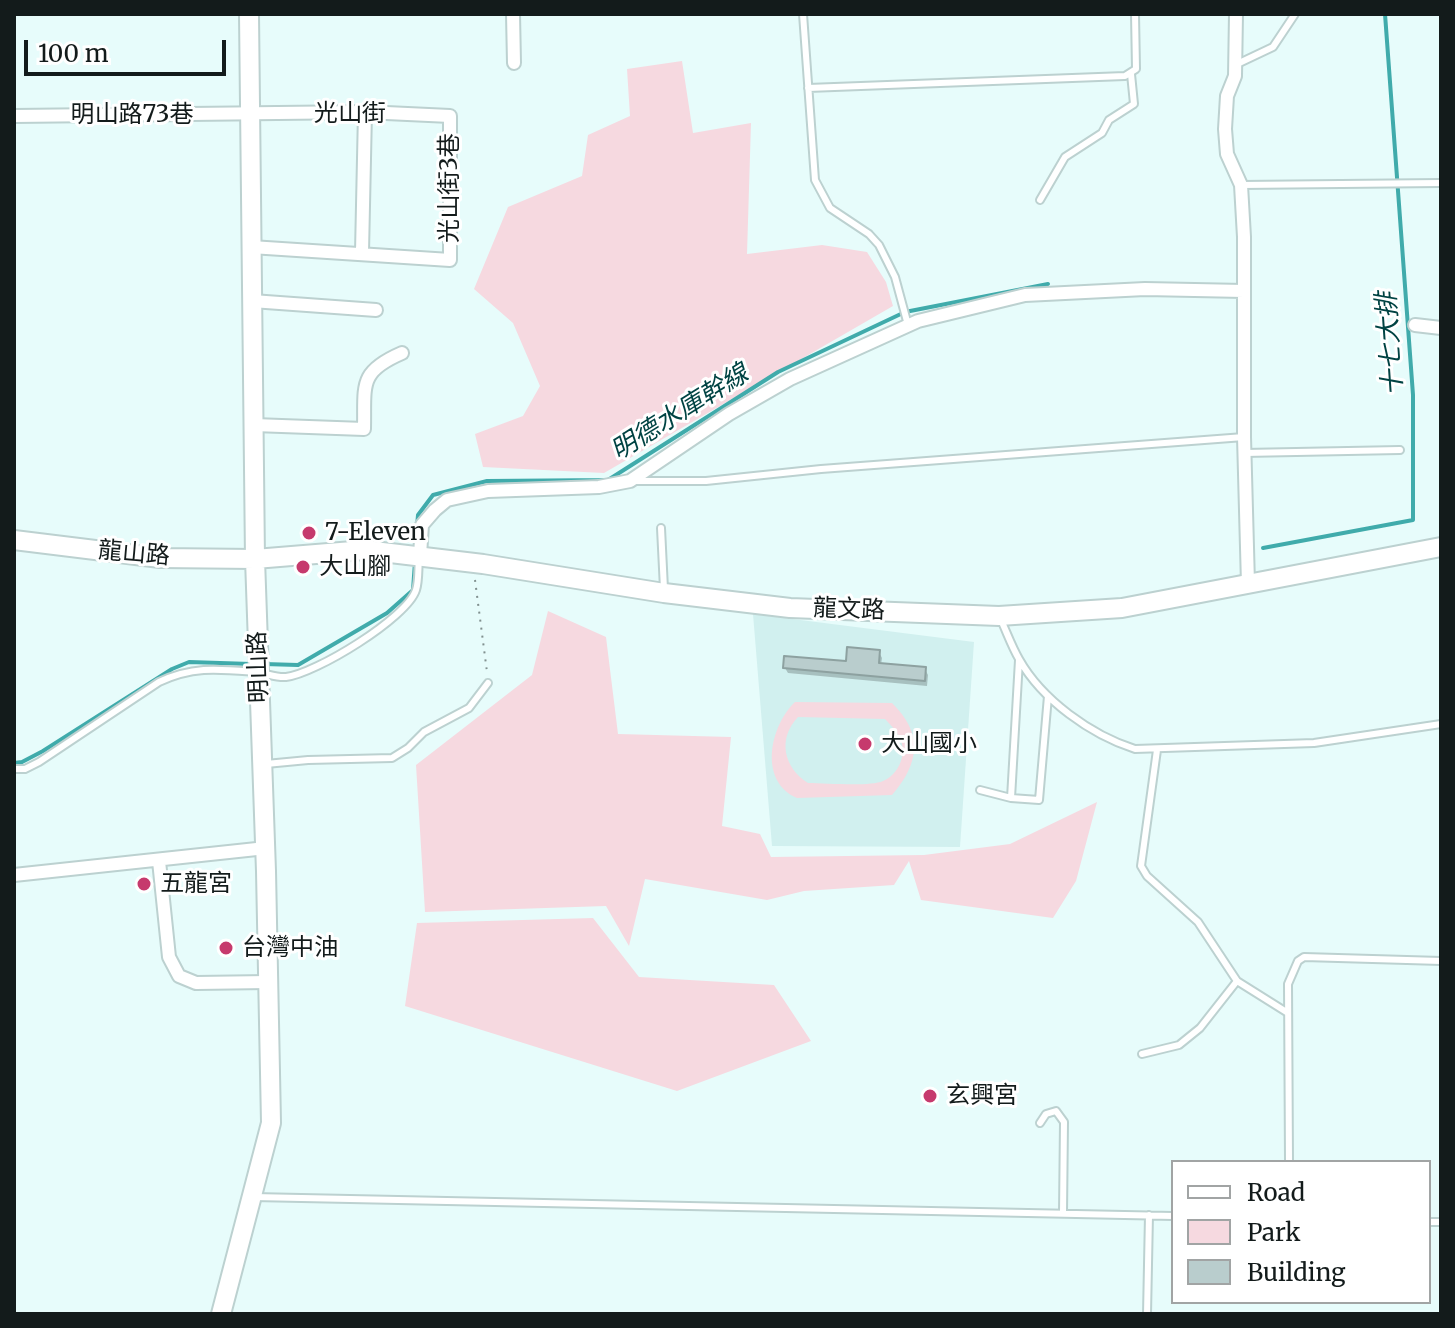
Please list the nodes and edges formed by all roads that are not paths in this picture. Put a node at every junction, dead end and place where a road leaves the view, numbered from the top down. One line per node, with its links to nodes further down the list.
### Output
1 (249, 14): 12 (street, 明山路)
2 (513, 14): 7 (street)
3 (803, 14): 10 (lane)
4 (1135, 14): 9 (lane)
5 (1236, 14): 8 (street)
6 (1295, 14): 8 (lane)
7 (514, 63)
8 (1235, 65): 16 (street)
9 (1131, 74): 10 (lane); 17 (lane)
10 (808, 88): 23 (lane)
11 (365, 112): 12 (street, 光山街); 14 (street, 光山街); 19 (street)
12 (249, 115): 13 (street, 明山路73巷); 18 (street, 明山路)
13 (14, 116)
14 (450, 116): 19 (street, 光山街3巷)
15 (1441, 183): 16 (lane)
16 (1241, 185): 20 (street)
17 (1040, 200)
18 (251, 247): 19 (street); 21 (street, 明山路)
19 (362, 252)
20 (1244, 291): 23 (street); 28 (street)
21 (252, 301): 22 (street); 27 (street, 明山路)
22 (376, 310)
23 (907, 322): 31 (street)
24 (1415, 325): 25 (street)
25 (1441, 328)
26 (402, 353): 27 (street)
27 (254, 425): 36 (street, 明山路)
28 (1244, 437): 30 (street); 31 (lane)
29 (1400, 450): 30 (lane)
30 (1244, 453): 37 (street)
31 (630, 481): 35 (street)
32 (661, 528): 38 (lane)
33 (14, 540): 36 (street, 龍山路)
34 (1441, 547): 37 (street, 龍文路)
35 (416, 555): 36 (street, 龍文路); 38 (street, 龍文路); 41 (lane)
36 (255, 559): 41 (street, 明山路)
37 (1248, 584): 39 (street, 龍文路)
38 (664, 593): 39 (street, 龍文路)
39 (999, 616): 40 (lane)
40 (1019, 660): 43 (lane); 49 (lane)
41 (258, 667): 46 (street, 明山路); 47 (lane)
42 (488, 683): 46 (lane)
43 (1048, 696): 45 (lane); 49 (lane)
44 (1441, 724): 45 (lane)
45 (1157, 750): 54 (lane)
46 (262, 765): 50 (street, 明山路)
47 (14, 769)
48 (980, 790): 49 (lane)
49 (1011, 798)
50 (266, 848): 51 (street); 55 (street, 明山路)
51 (159, 861): 52 (street); 55 (street)
52 (14, 875)
53 (1441, 961): 56 (lane)
54 (1237, 981): 56 (lane); 57 (lane)
55 (268, 982): 60 (street, 明山路)
56 (1288, 1013): 59 (lane)
57 (1142, 1054)
58 (1040, 1123): 61 (lane)
59 (1289, 1160)
60 (252, 1197): 61 (lane); 64 (street, 明山路)
61 (1063, 1213): 62 (lane)
62 (1149, 1215): 63 (lane); 65 (lane)
63 (1171, 1216)
64 (221, 1314)
65 (1147, 1314)

